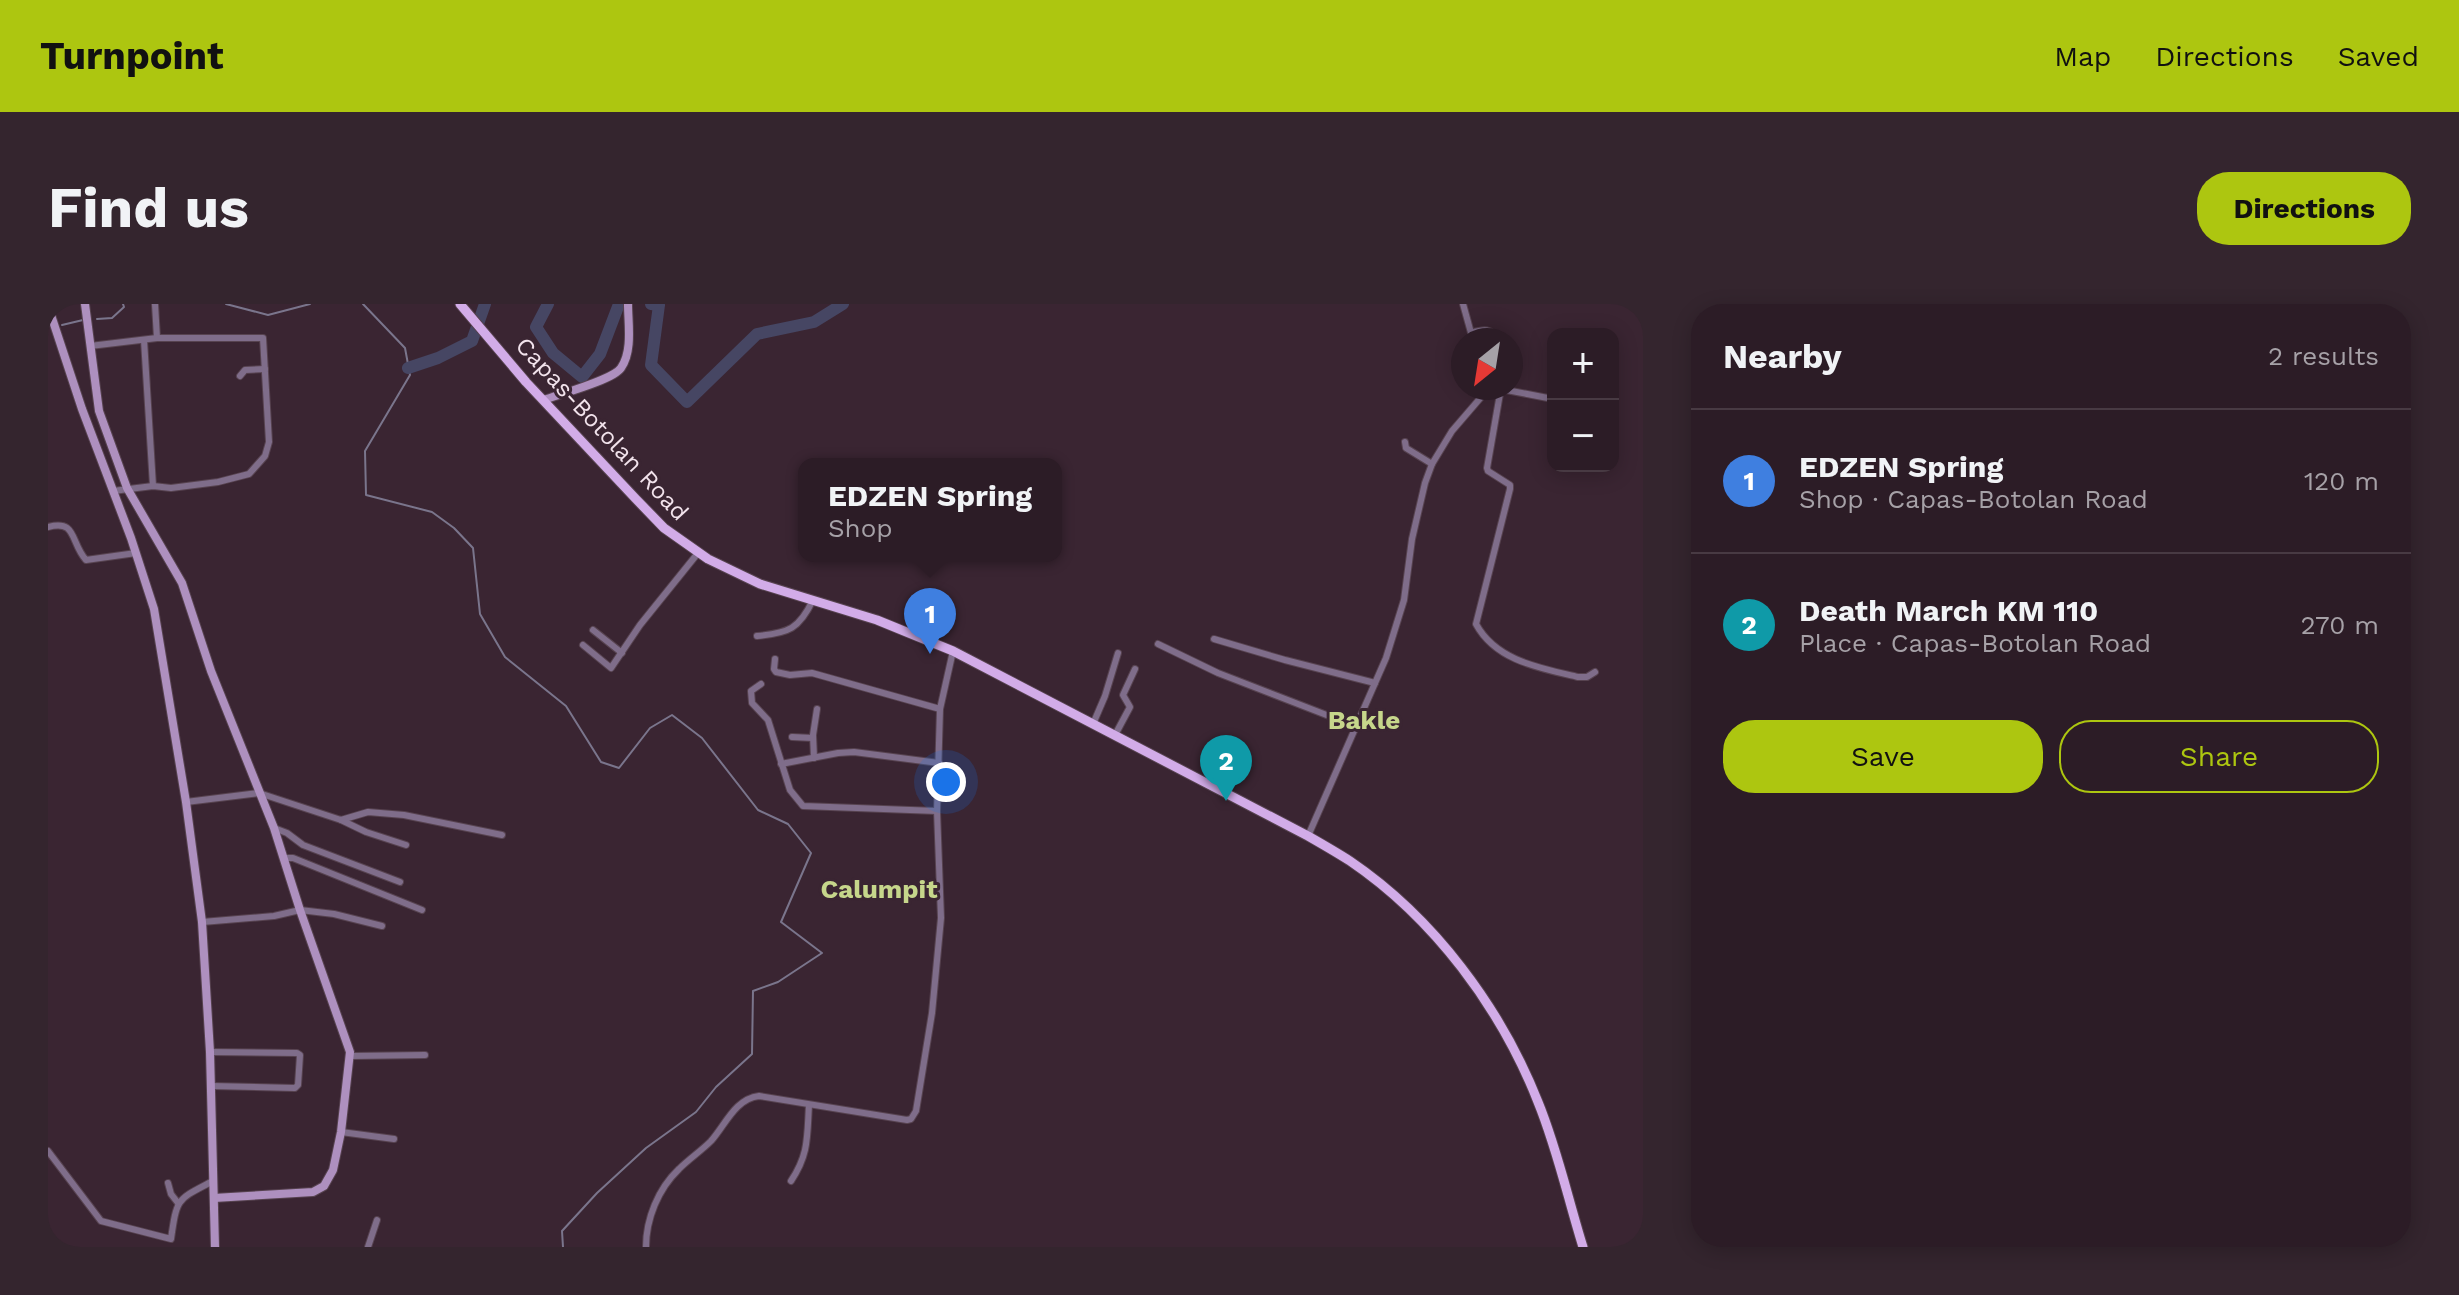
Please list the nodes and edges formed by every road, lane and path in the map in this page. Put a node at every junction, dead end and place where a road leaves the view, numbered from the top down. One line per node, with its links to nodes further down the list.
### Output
1 (85, 304): 11 (street)
2 (155, 304): 9 (street)
3 (1463, 304): 7 (street)
4 (628, 305): 16 (street)
5 (48, 306): 8 (street)
6 (462, 306): 16 (main road, Capas-Botolan Road)
7 (1470, 328)
8 (51, 329): 20 (street)
9 (157, 338): 10 (street); 12 (street)
10 (144, 340): 11 (street); 23 (street)
11 (90, 346): 19 (street)
12 (265, 369): 13 (street); 23 (street)
13 (240, 376)
14 (1523, 393): 15 (street)
15 (1547, 398)
16 (544, 400): 28 (main road, Capas-Botolan Road)
17 (1479, 400): 22 (street)
18 (1498, 400): 40 (street)
19 (99, 411): 20 (street); 24 (street)
20 (84, 413): 25 (street)
21 (1405, 442): 22 (street)
22 (1432, 464): 41 (street)
23 (153, 486): 24 (street)
24 (127, 488): 25 (street); 53 (street)
25 (113, 491): 27 (street)
26 (48, 527): 27 (street)
27 (136, 553): 54 (street)
28 (698, 553): 29 (main road, Capas-Botolan Road); 36 (street)
29 (813, 600): 31 (street); 35 (main road, Capas-Botolan Road)
30 (593, 630): 36 (street)
31 (757, 636)
32 (1214, 639): 41 (street)
33 (1158, 644): 46 (street)
34 (583, 645): 36 (street)
35 (953, 651): 44 (street); 45 (main road, Capas-Botolan Road)
36 (622, 653)
37 (1118, 653): 45 (street)
38 (775, 659): 44 (street)
39 (1135, 669): 47 (street)
40 (1595, 672)
41 (1375, 683): 46 (street)
42 (761, 684): 52 (street)
43 (817, 709): 49 (street)
44 (940, 709): 51 (street)
45 (1093, 724): 47 (main road, Capas-Botolan Road)
46 (1355, 726): 59 (street)
47 (1115, 735): 59 (main road, Capas-Botolan Road)
48 (792, 737): 49 (street)
49 (813, 738): 50 (street)
50 (814, 758): 51 (street); 52 (street)
51 (939, 763): 55 (street)
52 (781, 764): 55 (street)
53 (259, 793): 54 (street); 56 (street); 57 (street)
54 (186, 802): 65 (street)
55 (937, 811): 71 (street)
56 (341, 820): 58 (street); 60 (street)
57 (274, 828): 61 (street); 62 (street)
58 (502, 835)
59 (1308, 836): 85 (main road, Capas-Botolan Road)
60 (406, 845)
61 (284, 858): 63 (street); 64 (street)
62 (400, 882)
63 (300, 910): 65 (street); 66 (street); 69 (street)
64 (422, 910)
65 (202, 922): 67 (street)
66 (382, 926)
67 (210, 1052): 70 (street); 70 (street)
68 (425, 1055): 69 (street)
69 (351, 1056): 72 (street)
70 (211, 1086): 75 (street)
71 (809, 1105): 76 (street); 84 (street)
72 (341, 1132): 73 (street); 78 (street)
73 (394, 1139)
74 (48, 1151): 81 (street)
75 (213, 1181): 78 (street); 79 (street)
76 (791, 1181)
77 (168, 1183): 79 (street)
78 (214, 1198): 82 (street)
79 (178, 1203): 81 (street)
80 (377, 1220): 83 (street)
81 (171, 1243)
82 (215, 1247)
83 (368, 1247)
84 (646, 1247)
85 (1583, 1247)

